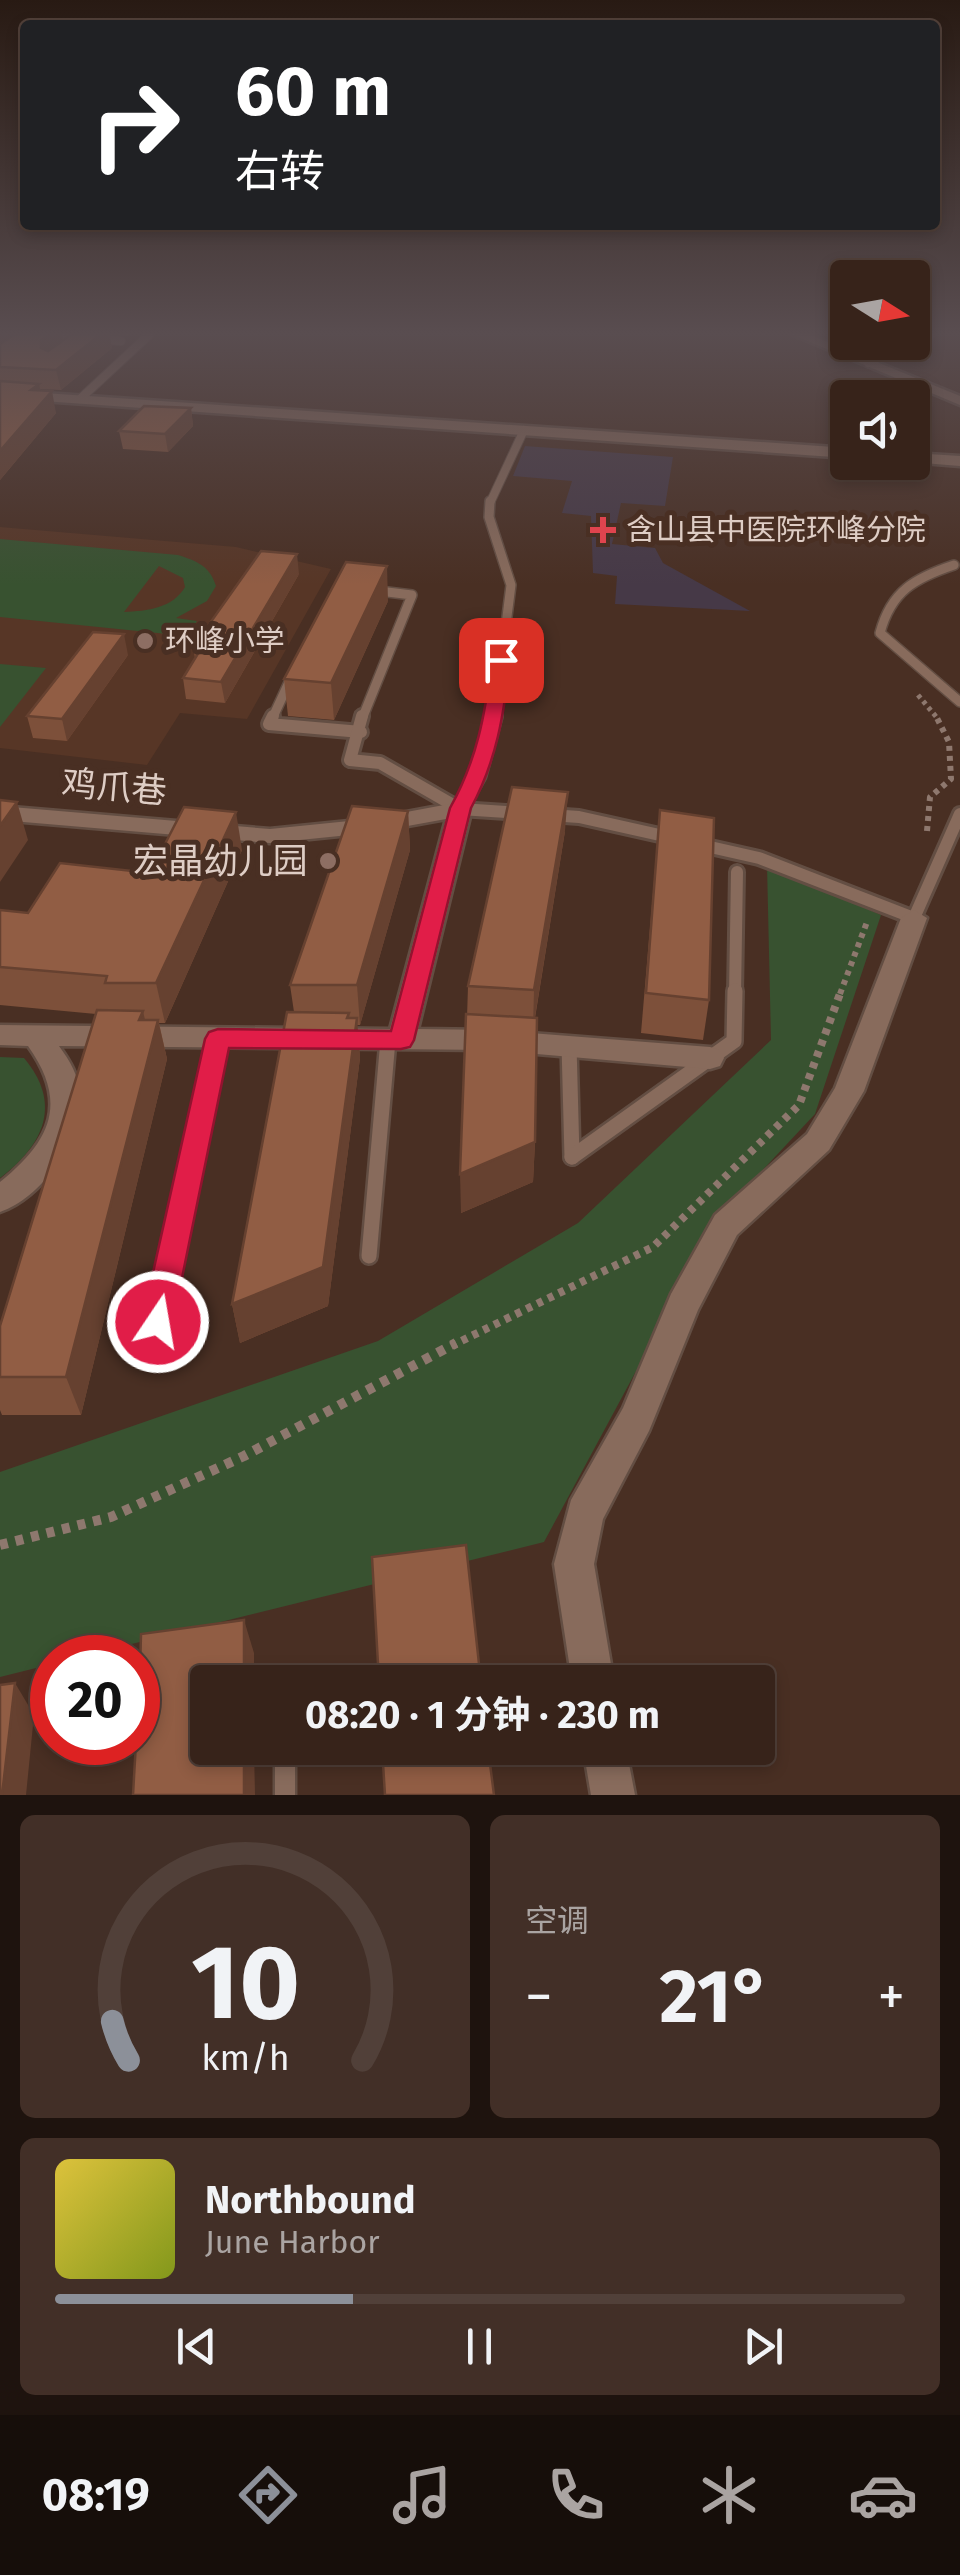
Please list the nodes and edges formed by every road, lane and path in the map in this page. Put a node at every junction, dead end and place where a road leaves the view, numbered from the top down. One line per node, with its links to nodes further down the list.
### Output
1 (349, 418): 2 (street)
2 (524, 430): 3 (street); 11 (lane)
3 (830, 452)
4 (930, 459): 5 (street)
5 (955, 460)
6 (954, 564): 9 (lane)
7 (355, 589): 10 (lane)
8 (294, 672): 10 (lane)
9 (960, 702)
10 (360, 732): 11 (lane)
11 (460, 808): 12 (street, 鸡爪巷); 15 (lane); 19 (street)
12 (0, 813)
13 (960, 814): 15 (lane)
14 (736, 872): 21 (lane)
15 (914, 918): 25 (street)
16 (0, 1035): 17 (street)
17 (36, 1036): 18 (street); 22 (street)
18 (218, 1039): 19 (street); 24 (lane)
19 (394, 1040): 20 (street); 23 (lane)
20 (569, 1045): 21 (street); 21 (lane)
21 (710, 1058)
22 (0, 1199)
23 (369, 1256)
24 (158, 1322)
25 (590, 1665)
26 (285, 1765): 28 (lane)
27 (608, 1765): 29 (street)
28 (285, 1795)
29 (613, 1795)

